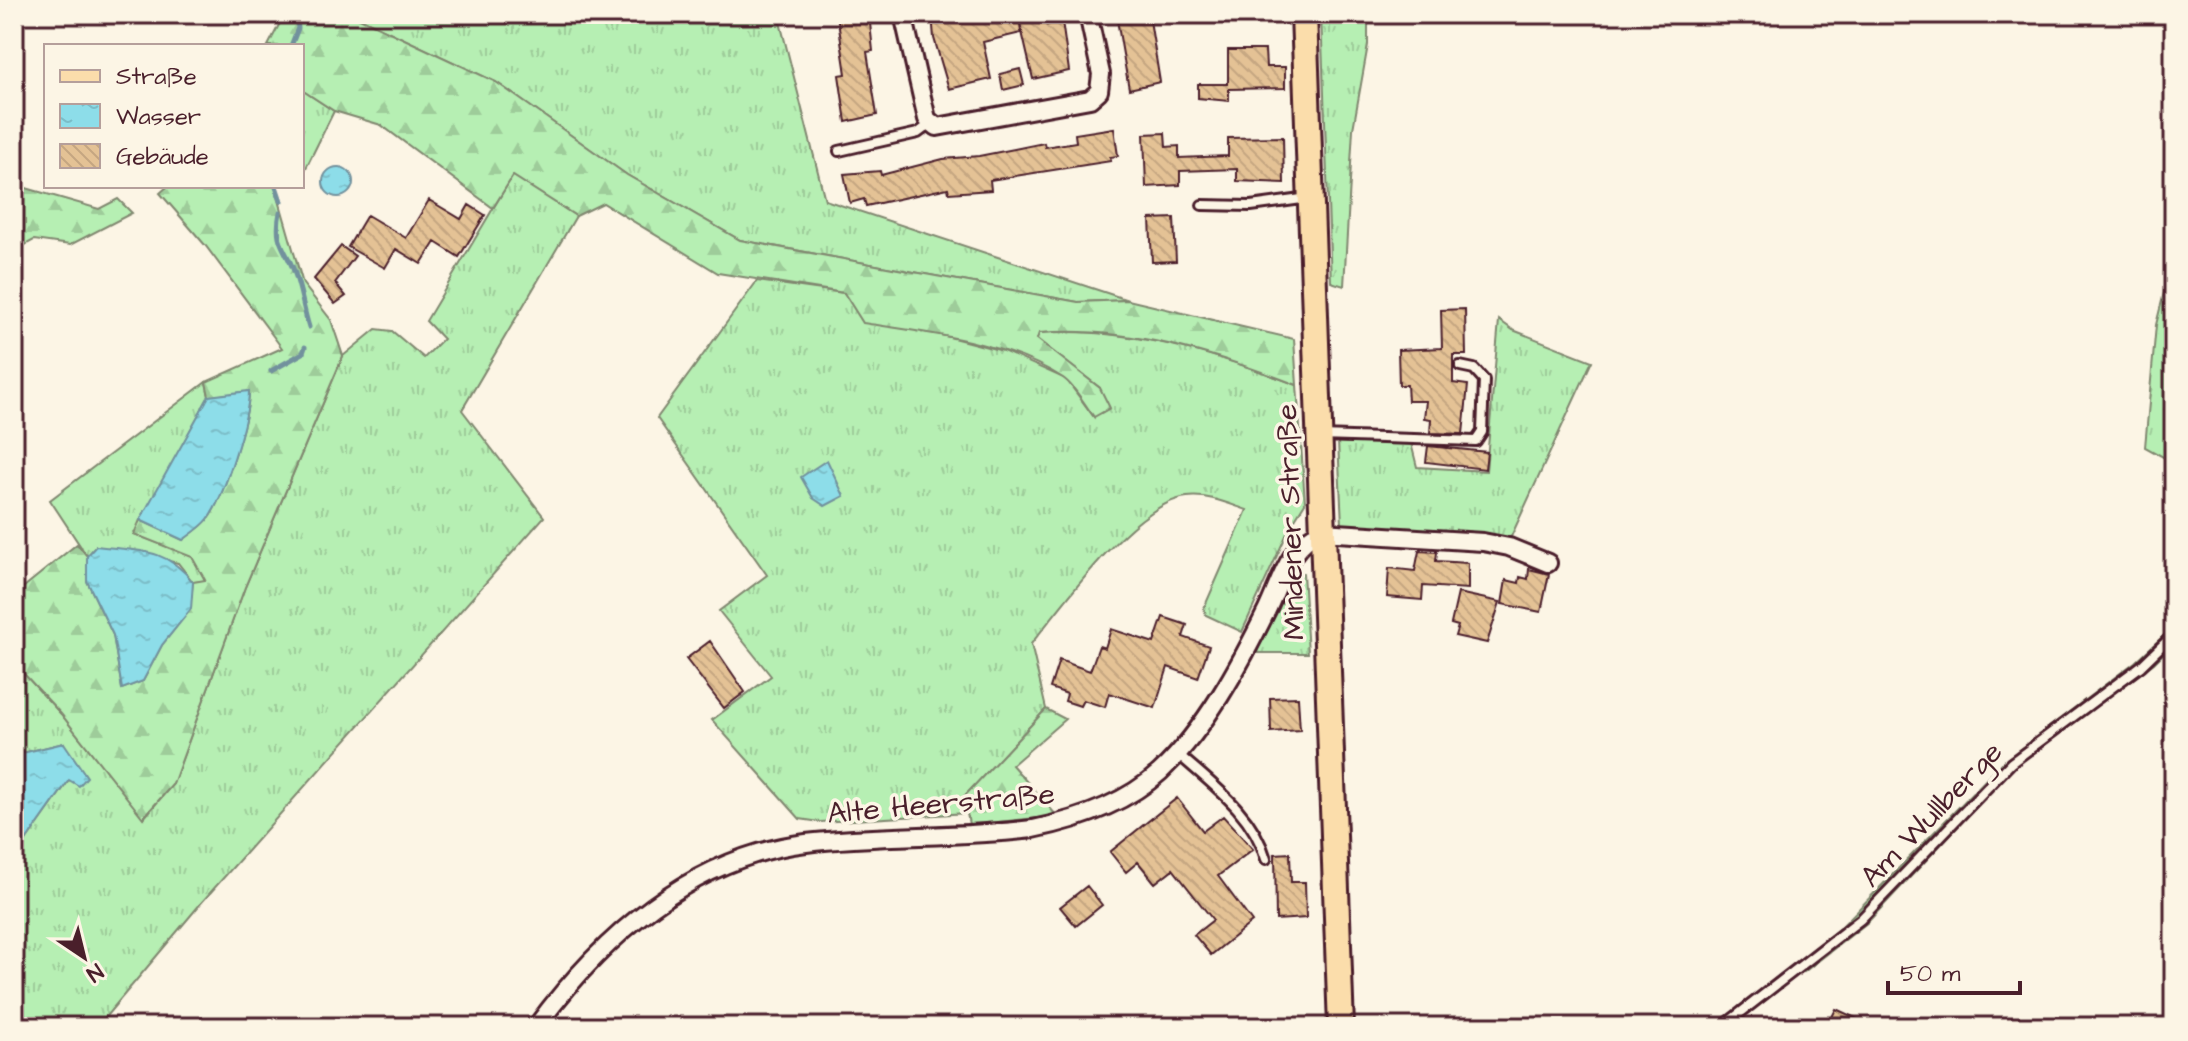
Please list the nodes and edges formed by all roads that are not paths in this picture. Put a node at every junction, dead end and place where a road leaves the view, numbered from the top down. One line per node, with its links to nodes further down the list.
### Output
1 (903, 14): 4 (street)
2 (1088, 14): 4 (street)
3 (1304, 14): 6 (main road, Mindener Straße)
4 (930, 124): 5 (lane)
5 (839, 151)
6 (1311, 198): 7 (lane); 9 (main road, Mindener Straße)
7 (1202, 205)
8 (1460, 366): 9 (lane)
9 (1320, 436): 10 (main road, Mindener Straße)
10 (1321, 532): 11 (street); 13 (street, Alte Heerstraße); 16 (main road, Mindener Straße)
11 (1548, 563)
12 (2174, 634): 17 (lane, Am Wullberge)
13 (1177, 753): 14 (lane); 15 (street, Alte Heerstraße)
14 (1266, 859)
15 (536, 1027)
16 (1341, 1027)
17 (1722, 1027)

